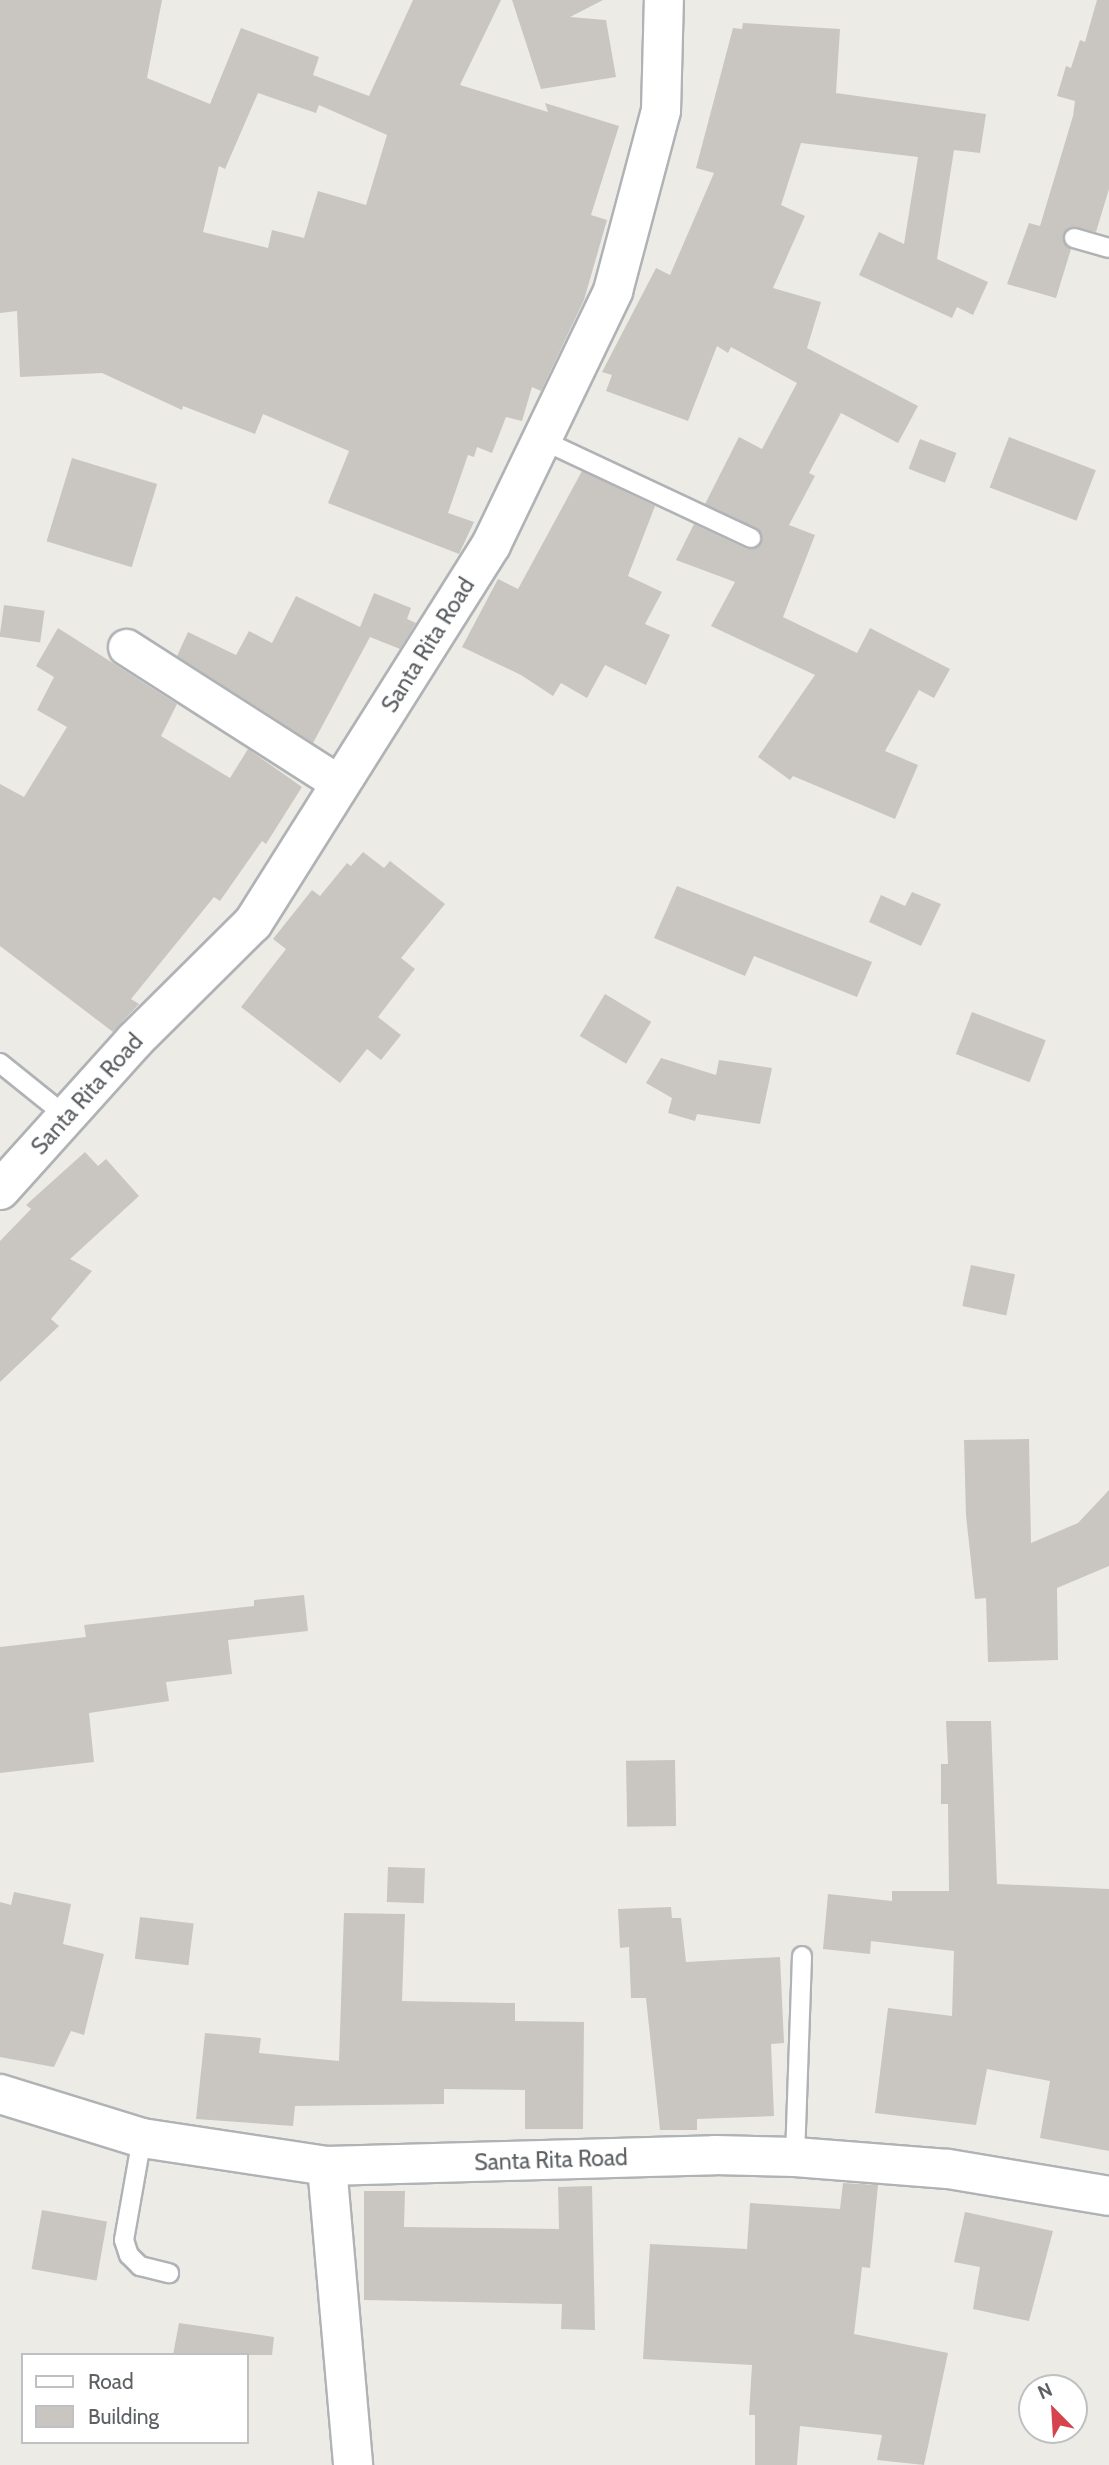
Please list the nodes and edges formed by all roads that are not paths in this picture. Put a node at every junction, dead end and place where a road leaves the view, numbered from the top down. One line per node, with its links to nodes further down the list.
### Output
1 (664, 0): 4 (street, Santa Rita Road)
2 (1074, 237): 3 (lane)
3 (1109, 248)
4 (542, 440): 5 (lane); 7 (street, Santa Rita Road)
5 (751, 538)
6 (126, 647): 7 (street)
7 (340, 784): 9 (street, Santa Rita Road)
8 (0, 1063): 9 (lane)
9 (66, 1116): 10 (street, Santa Rita Road)
10 (0, 1191)
11 (802, 1956): 14 (lane)
12 (0, 2094): 13 (street, Santa Rita Road)
13 (142, 2138): 15 (street, Santa Rita Road); 17 (lane)
14 (795, 2157): 15 (street, Santa Rita Road); 16 (street, Santa Rita Road)
15 (327, 2166): 18 (street)
16 (1109, 2196)
17 (169, 2273)
18 (353, 2465)

